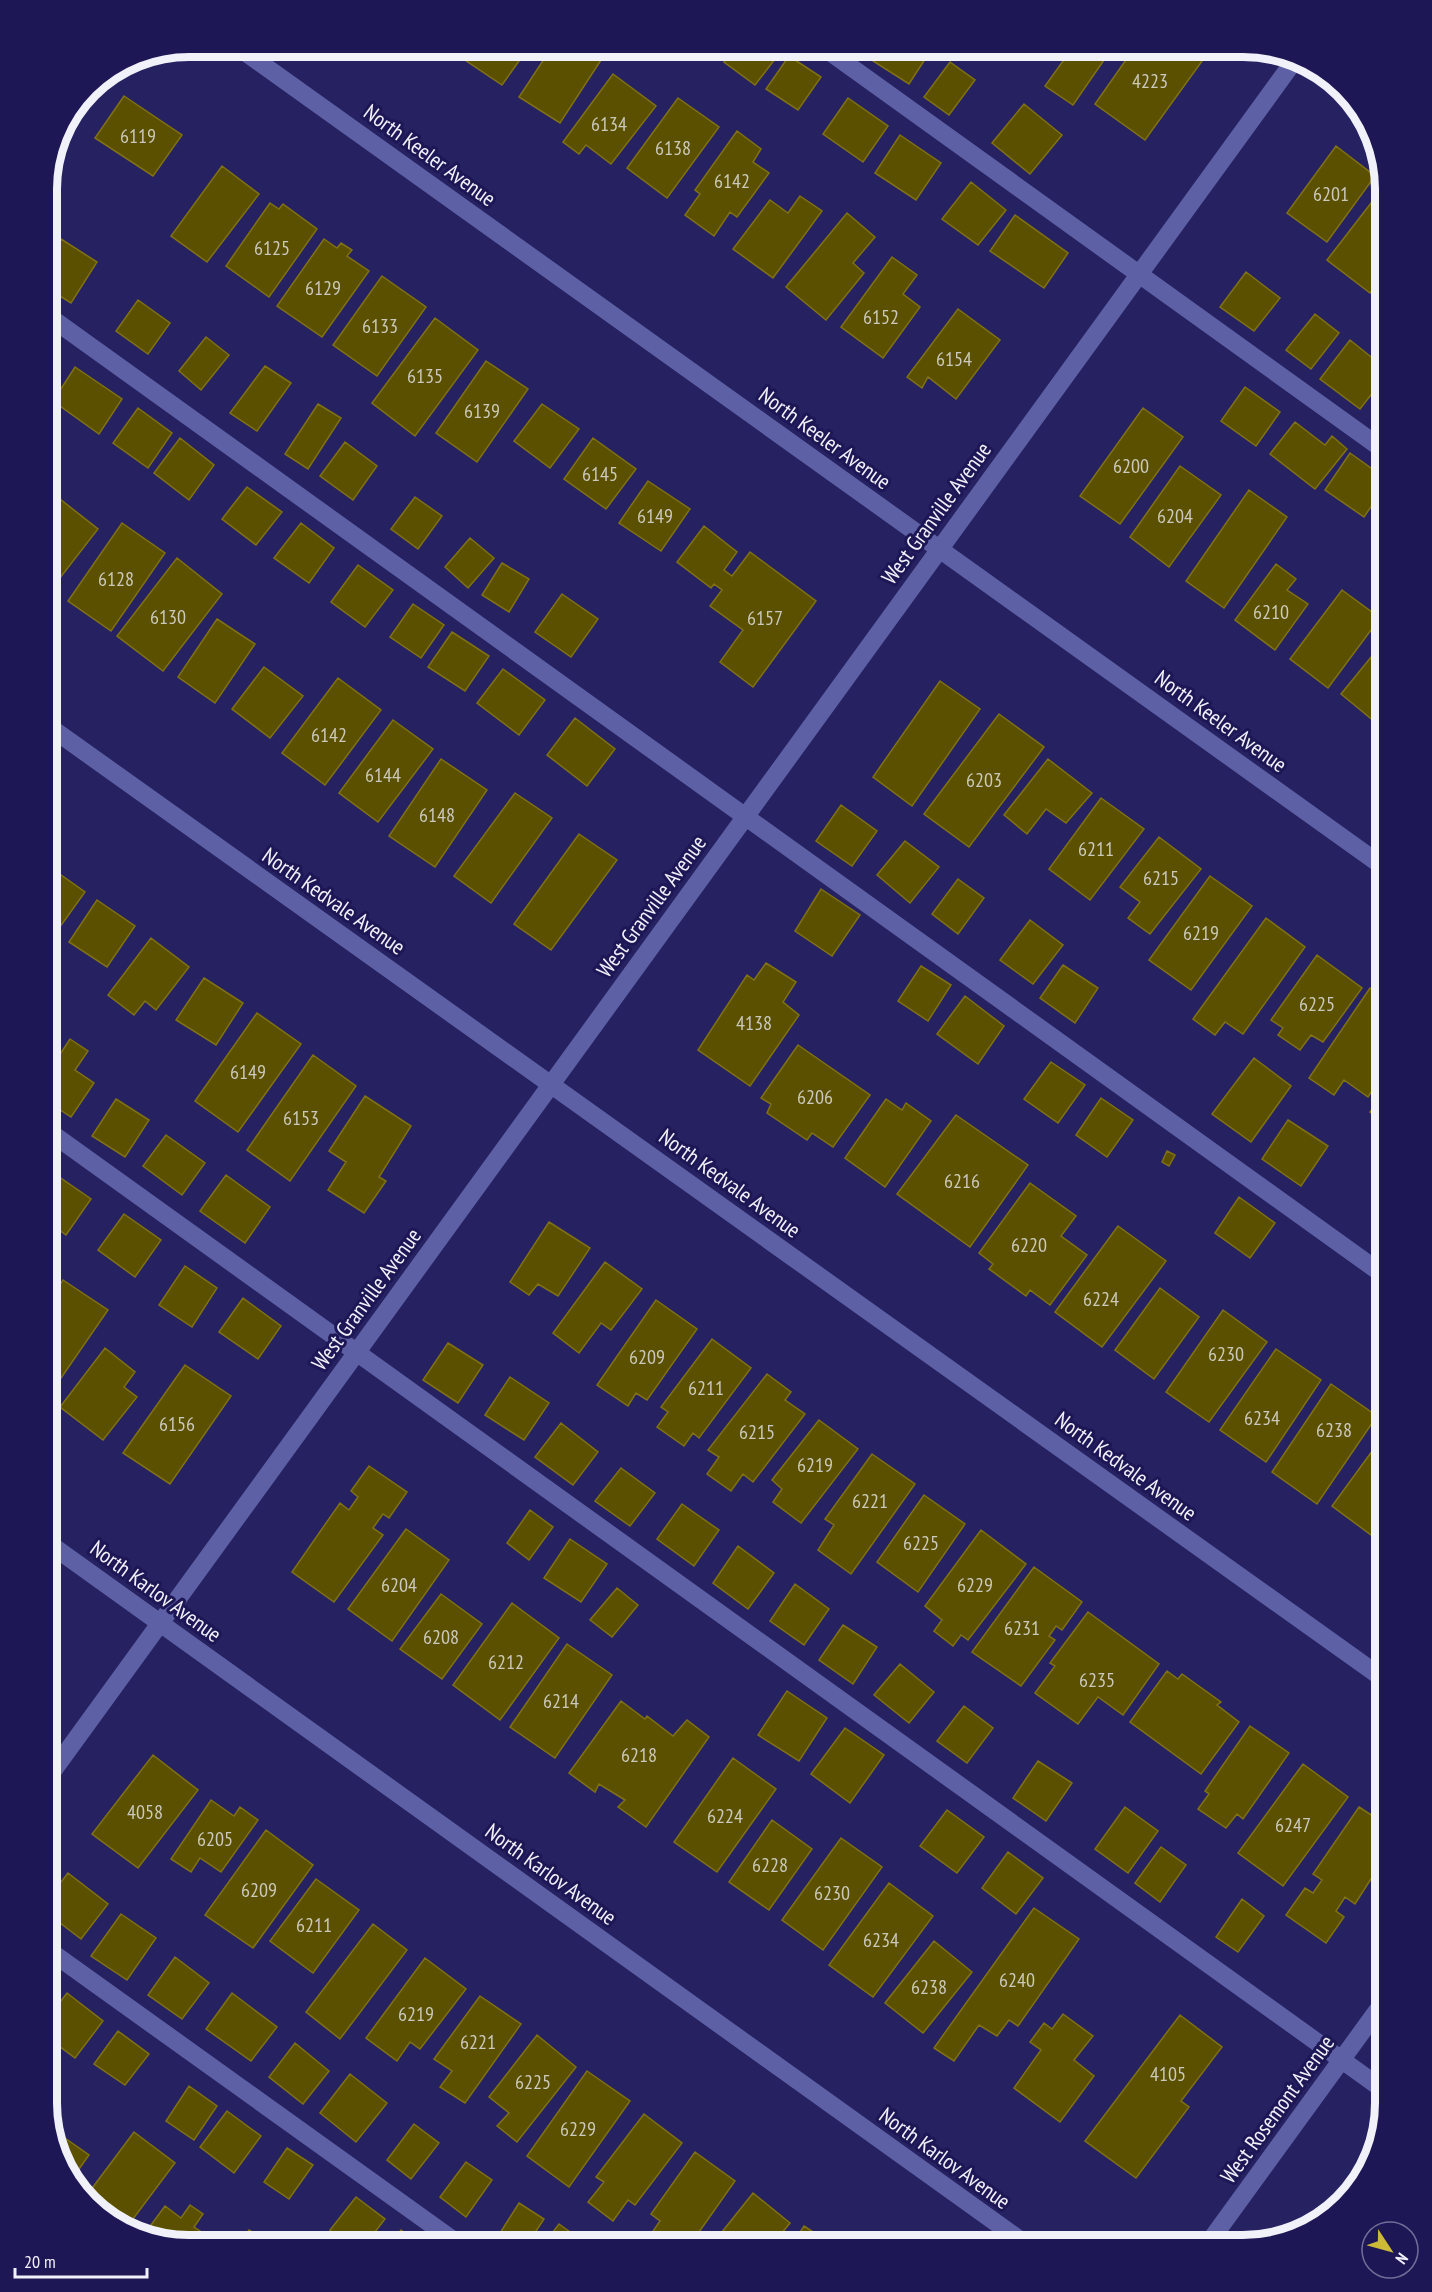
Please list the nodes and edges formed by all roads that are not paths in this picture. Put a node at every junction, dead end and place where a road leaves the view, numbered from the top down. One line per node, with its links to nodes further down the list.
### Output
1 (253, 57): 7 (street, North Keeler Avenue)
2 (837, 57): 4 (street)
3 (1290, 66): 4 (street, West Granville Avenue)
4 (1139, 274): 6 (street); 7 (street, West Granville Avenue)
5 (57, 322): 9 (street)
6 (1375, 443)
7 (940, 549): 9 (street, West Granville Avenue); 10 (street, North Keeler Avenue)
8 (57, 732): 11 (street, North Kedvale Avenue)
9 (745, 818): 11 (street, West Granville Avenue); 13 (street)
10 (1375, 860)
11 (551, 1085): 14 (street, West Granville Avenue); 17 (street, North Kedvale Avenue)
12 (57, 1137): 14 (street)
13 (1375, 1268)
14 (357, 1353): 16 (street, West Granville Avenue); 21 (street)
15 (57, 1549): 16 (street, North Karlov Avenue)
16 (160, 1623): 18 (street, West Granville Avenue); 24 (street, North Karlov Avenue)
17 (1375, 1672)
18 (57, 1764)
19 (57, 1957): 23 (street)
20 (1375, 2015): 21 (street, West Rosemont Avenue)
21 (1342, 2060): 22 (street); 25 (street, West Rosemont Avenue)
22 (1375, 2083)
23 (446, 2235)
24 (1012, 2235)
25 (1215, 2235)

